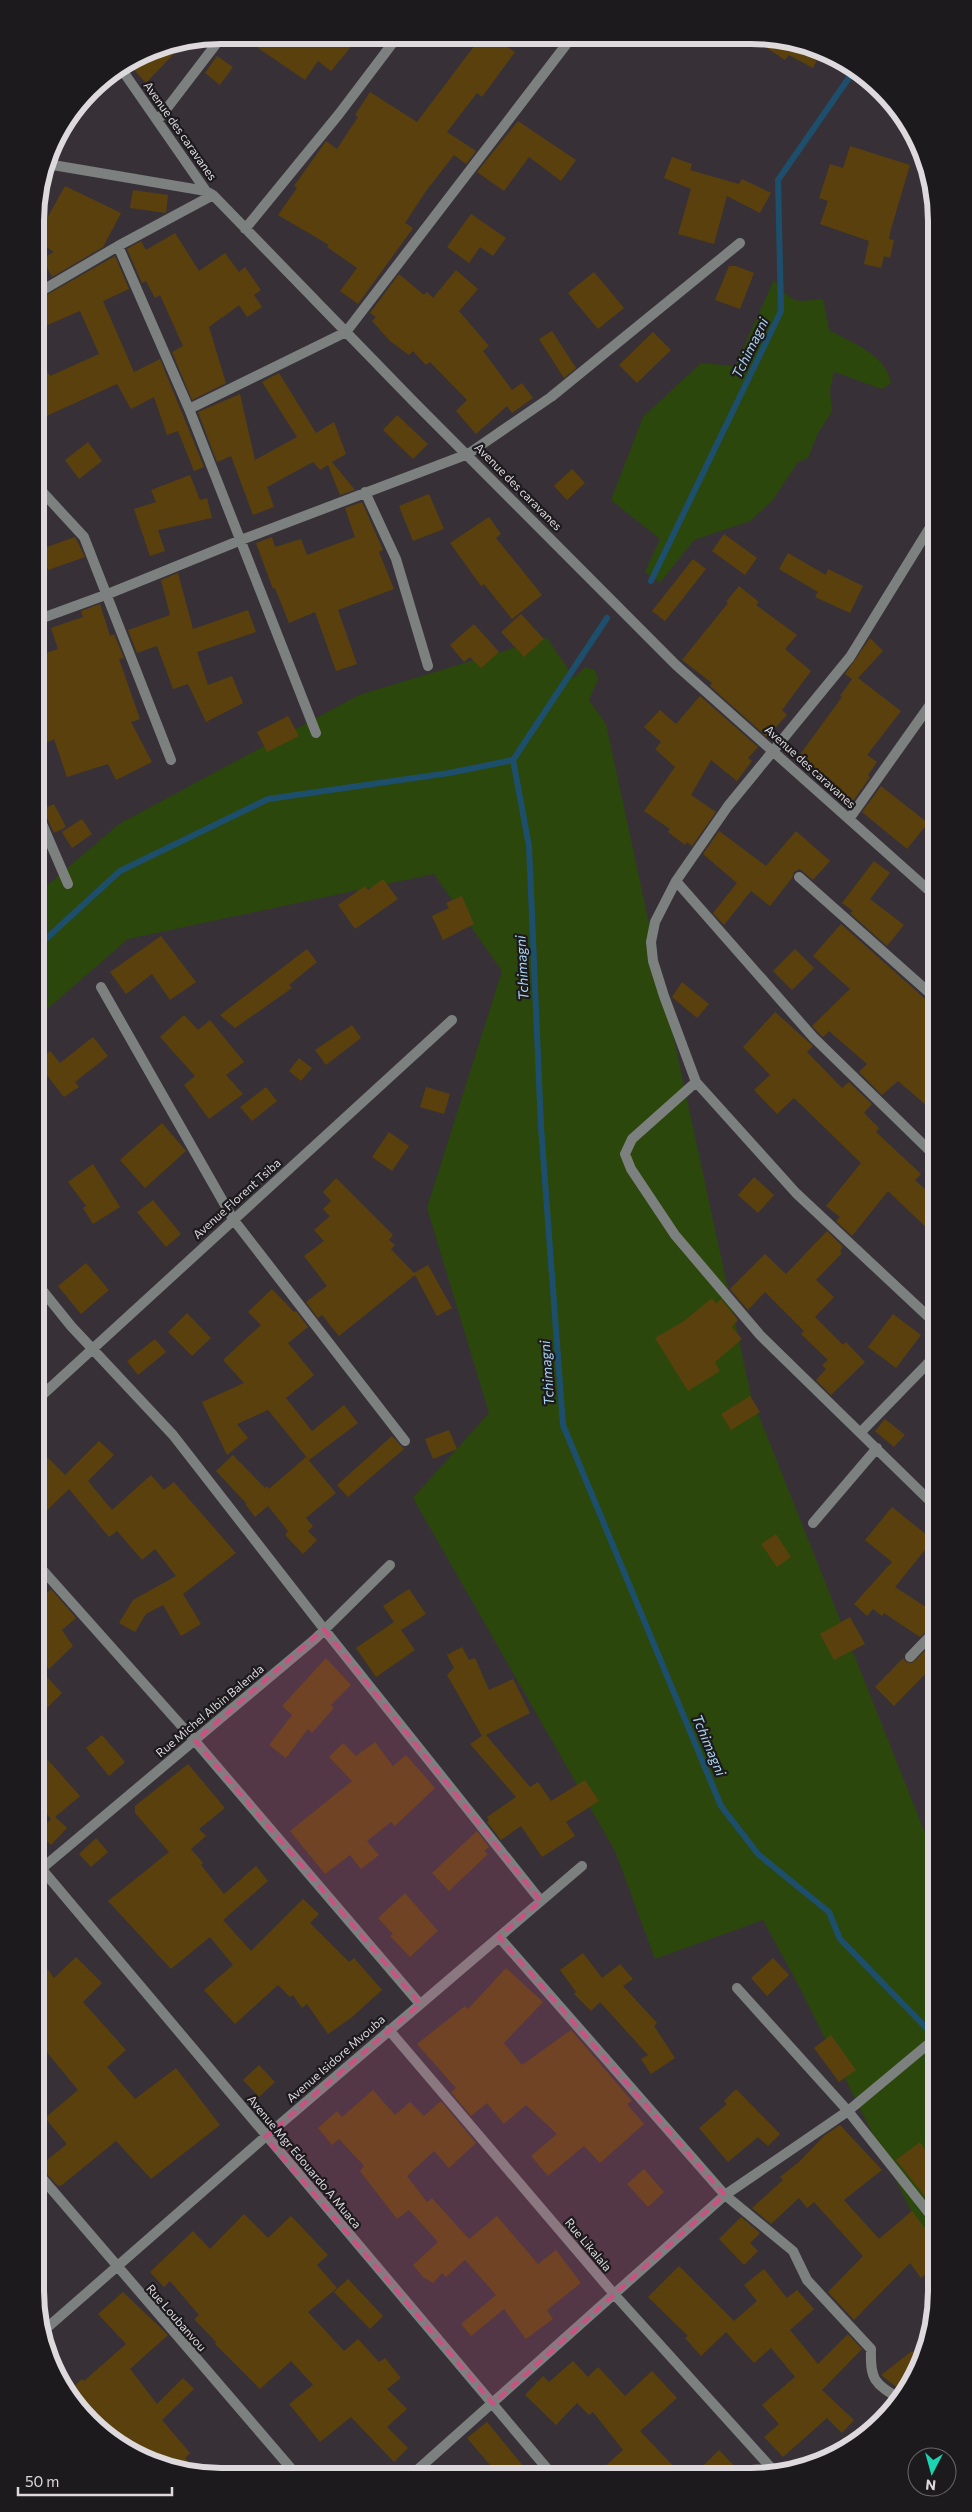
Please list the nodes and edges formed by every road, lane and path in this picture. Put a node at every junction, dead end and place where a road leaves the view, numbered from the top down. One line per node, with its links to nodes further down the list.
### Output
1 (216, 44): 5 (street)
2 (392, 44): 8 (street)
3 (567, 44): 12 (street)
4 (124, 73): 5 (street, Avenue des caravanes)
5 (158, 120): 7 (street, Avenue des caravanes)
6 (53, 165): 7 (street)
7 (209, 193): 8 (street, Avenue des caravanes); 10 (street)
8 (245, 228): 12 (street, Avenue des caravanes)
9 (740, 243): 14 (street)
10 (118, 246): 11 (street); 13 (street)
11 (44, 289)
12 (346, 332): 13 (street); 14 (street, Avenue des caravanes)
13 (189, 408): 18 (street)
14 (468, 454): 15 (street); 24 (street, Avenue des caravanes)
15 (364, 492): 18 (street); 21 (street)
16 (44, 494): 19 (street)
17 (928, 533): 24 (street)
18 (241, 540): 19 (street); 23 (street)
19 (108, 594): 20 (street); 25 (street)
20 (44, 617)
21 (428, 666)
22 (928, 708): 26 (street)
23 (316, 733)
24 (773, 751): 26 (street, Avenue des caravanes); 29 (street)
25 (170, 760)
26 (849, 819): 31 (street, Avenue des caravanes)
27 (44, 828): 30 (street)
28 (799, 877): 33 (street)
29 (676, 881): 35 (street); 36 (street)
30 (68, 884)
31 (928, 890)
32 (101, 987): 37 (street)
33 (928, 992)
34 (452, 1020): 37 (street, Avenue Florent Tsiba)
35 (696, 1082): 39 (street); 43 (street)
36 (928, 1148)
37 (233, 1219): 40 (street, Avenue Florent Tsiba); 44 (street)
38 (44, 1292): 40 (street)
39 (928, 1316)
40 (93, 1348): 42 (street, Avenue Florent Tsiba); 50 (street)
41 (928, 1362): 43 (street)
42 (44, 1393)
43 (861, 1432): 45 (street)
44 (406, 1441)
45 (877, 1448): 46 (street); 47 (street)
46 (928, 1499)
47 (813, 1524)
48 (390, 1565): 50 (street, Rue Michel Albin Balenda)
49 (44, 1572): 53 (street)
50 (324, 1630): 53 (street, Rue Michel Albin Balenda); 57 (street)
51 (928, 1639): 52 (street)
52 (910, 1657)
53 (195, 1740): 54 (street, Rue Michel Albin Balenda); 60 (street)
54 (44, 1866)
55 (582, 1866): 57 (street, Avenue Isidore Mvouba)
56 (44, 1874): 64 (street, Avenue Mgr Edouardo A Muaca)
57 (541, 1901): 58 (street, Avenue Isidore Mvouba)
58 (499, 1937): 60 (street, Avenue Isidore Mvouba); 66 (street)
59 (738, 1988): 63 (street)
60 (420, 2004): 61 (street, Avenue Isidore Mvouba)
61 (389, 2030): 64 (street, Avenue Isidore Mvouba); 69 (street, Rue Likalala)
62 (928, 2045): 63 (street)
63 (848, 2111): 66 (street); 67 (street)
64 (265, 2136): 68 (street, Avenue Isidore Mvouba); 72 (street, Avenue Mgr Edouardo A Muaca)
65 (44, 2181): 68 (street, Rue Loubanvou)
66 (725, 2195): 69 (street); 71 (street)
67 (928, 2212)
68 (116, 2267): 70 (street, Avenue Isidore Mvouba); 74 (street, Rue Loubanvou)
69 (614, 2294): 72 (street); 73 (street, Rue Likalala)
70 (47, 2327)
71 (894, 2395)
72 (493, 2404): 75 (street); 76 (street, Avenue Mgr Edouardo A Muaca)
73 (771, 2467)
74 (291, 2468)
75 (420, 2468)
76 (547, 2468)

